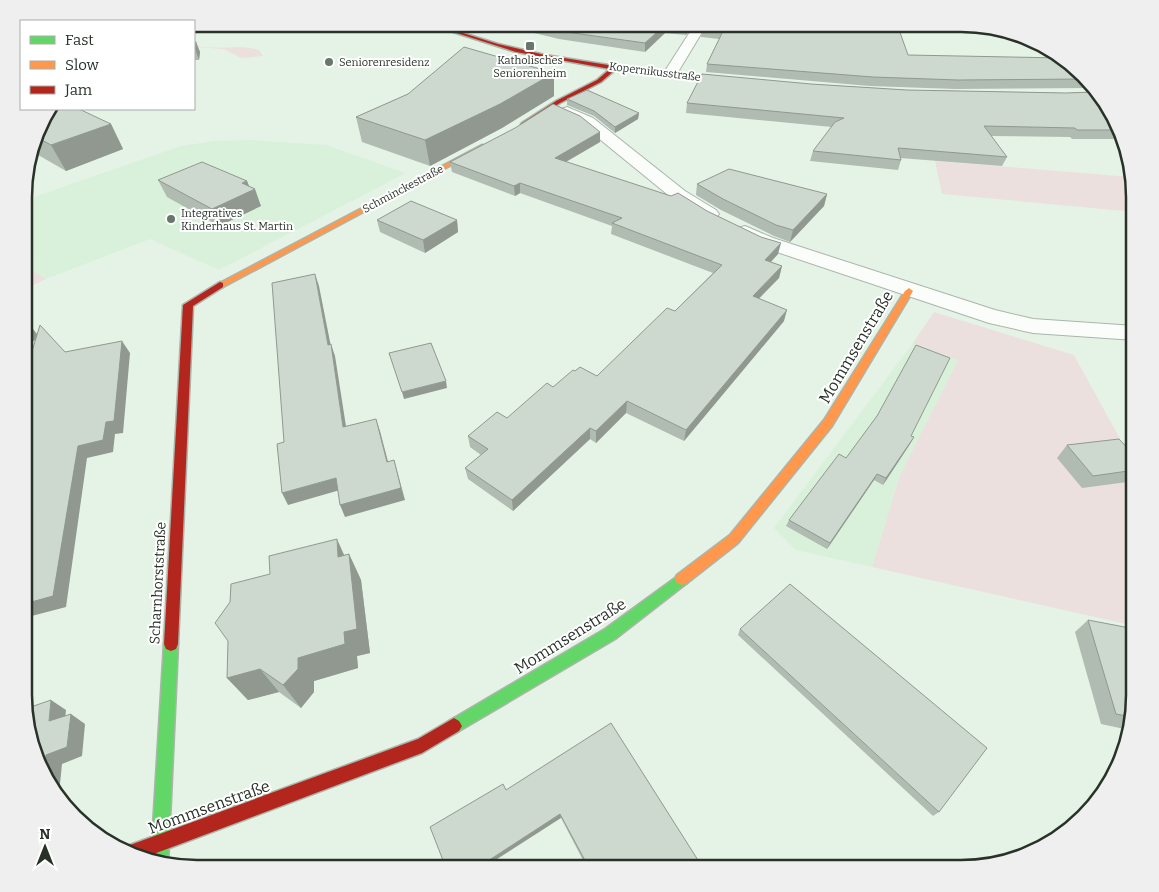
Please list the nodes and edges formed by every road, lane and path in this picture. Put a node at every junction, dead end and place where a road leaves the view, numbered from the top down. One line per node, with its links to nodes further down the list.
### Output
1 (457, 33): 3 (street, Kopernikusstraße)
2 (695, 33): 4 (street)
3 (616, 67): 4 (street, Kopernikusstraße); 6 (street)
4 (670, 74): 5 (street, Kopernikusstraße)
5 (753, 82)
6 (553, 106): 7 (street); 9 (street)
7 (517, 128)
8 (492, 142): 10 (street, Schminckestraße)
9 (909, 291): 11 (street); 12 (street, Mommsenstraße)
10 (188, 305): 12 (street, Scharnhorststraße)
11 (1126, 332)
12 (161, 842): 13 (street, Mommsenstraße); 14 (street, Scharnhorststraße)
13 (141, 850)
14 (160, 855)

